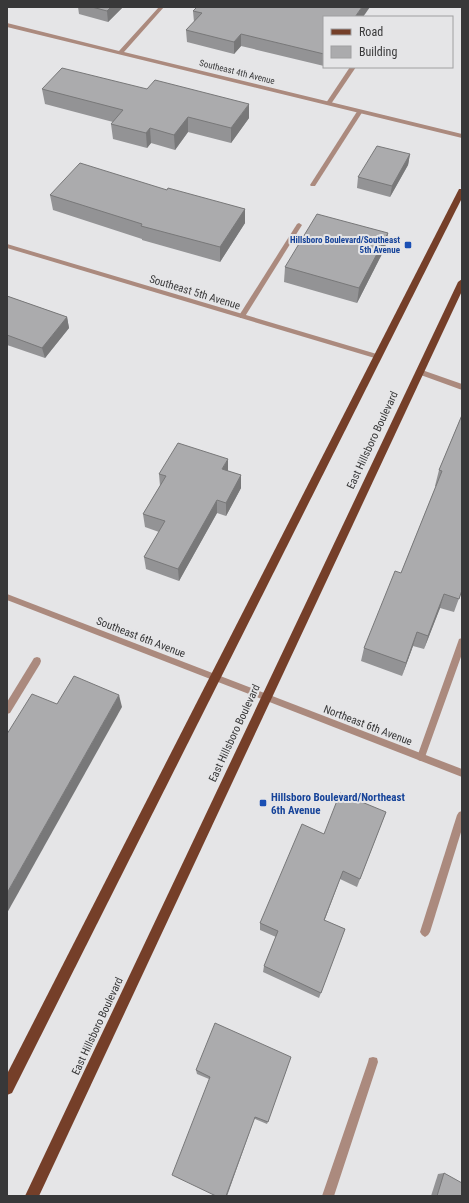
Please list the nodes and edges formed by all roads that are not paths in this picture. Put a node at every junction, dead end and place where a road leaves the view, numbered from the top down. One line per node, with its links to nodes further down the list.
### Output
1 (162, 7): 3 (street)
2 (7, 25): 3 (street, Southeast 4th Avenue)
3 (120, 53): 5 (street, Southeast 4th Avenue)
4 (352, 68): 5 (street)
5 (329, 103): 6 (street, Southeast 4th Avenue)
6 (360, 110): 7 (street, Southeast 4th Avenue); 8 (street)
7 (462, 136)
8 (313, 185)
9 (462, 191): 14 (main road)
10 (299, 225): 13 (street)
11 (7, 246): 13 (street, Southeast 5th Avenue)
12 (462, 282): 15 (main road, East Hillsboro Boulevard)
13 (242, 316): 14 (street, Southeast 5th Avenue)
14 (378, 357): 20 (main road)
15 (420, 372): 16 (street); 21 (main road, East Hillsboro Boulevard)
16 (462, 387)
17 (7, 597): 20 (street, Southeast 6th Avenue)
18 (462, 642): 23 (street)
19 (37, 661): 22 (street)
20 (214, 678): 21 (street, Southeast 6th Avenue); 28 (main road)
21 (266, 698): 23 (street, Northeast 6th Avenue); 29 (main road, East Hillsboro Boulevard)
22 (7, 710)
23 (421, 757): 24 (street, Northeast 6th Avenue)
24 (462, 773)
25 (462, 815): 26 (street)
26 (425, 932)
27 (373, 1062): 30 (street)
28 (7, 1088)
29 (32, 1196)
30 (328, 1196)

